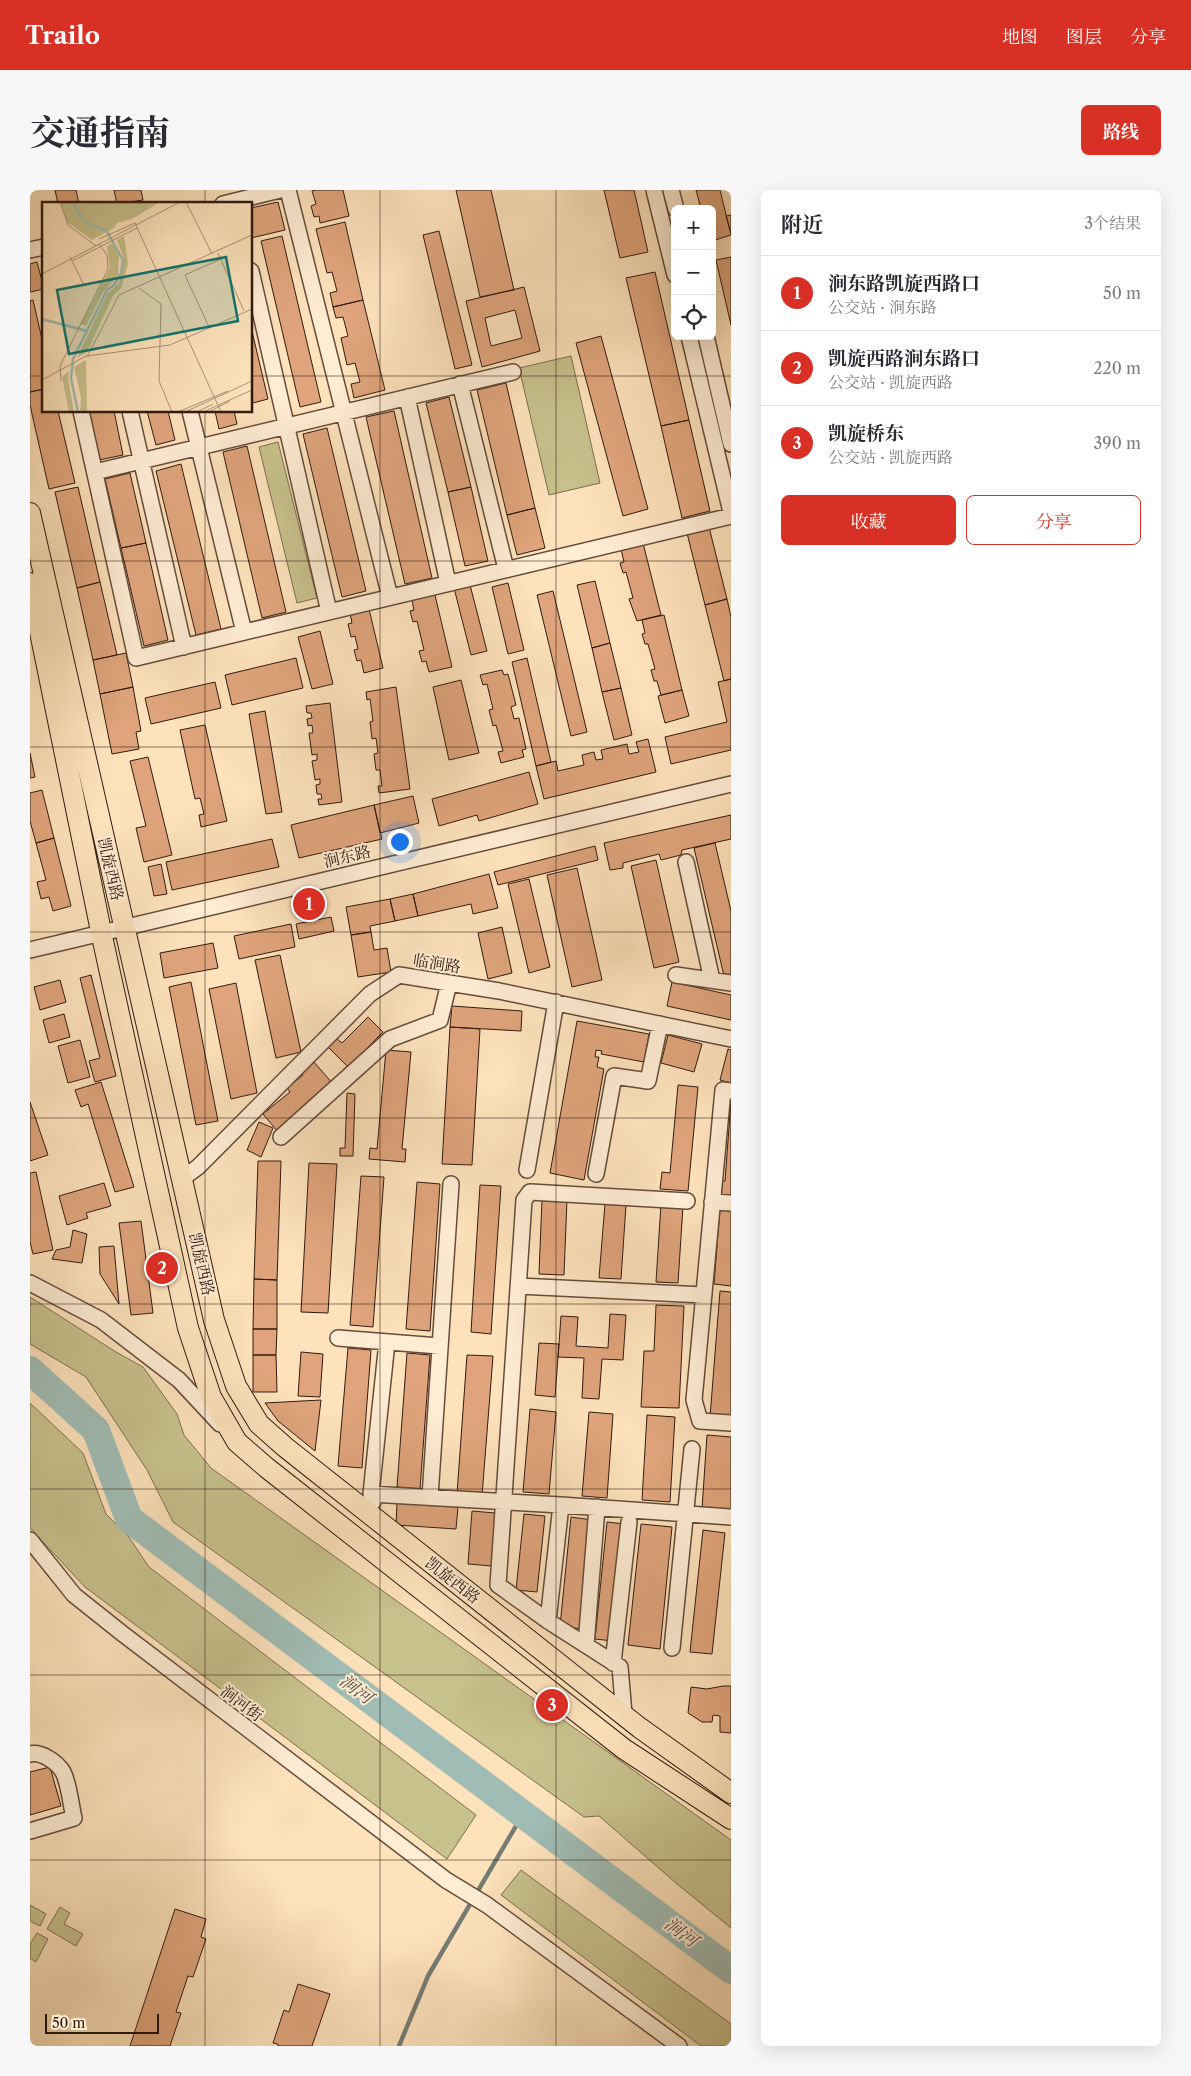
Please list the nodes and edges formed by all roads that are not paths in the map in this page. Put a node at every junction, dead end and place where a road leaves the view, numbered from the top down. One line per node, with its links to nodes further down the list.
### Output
1 (280, 190): 5 (street)
2 (288, 190): 17 (street)
3 (654, 190): 7 (street)
4 (671, 190): 6 (street)
5 (231, 202)
6 (675, 205)
7 (671, 259)
8 (252, 275): 18 (street)
9 (690, 340): 23 (street)
10 (707, 340): 19 (street)
11 (512, 372): 12 (street)
12 (460, 384): 13 (street); 26 (street)
13 (407, 397): 17 (street); 28 (street)
14 (82, 412): 22 (street)
15 (130, 412): 21 (street)
16 (190, 412): 20 (street)
17 (344, 412): 18 (street); 29 (street)
18 (287, 426): 20 (street); 30 (street)
19 (731, 444)
20 (199, 447): 21 (street); 31 (street)
21 (141, 461): 22 (street); 32 (street)
22 (95, 472): 32 (street)
23 (731, 512)
24 (30, 513): 36 (main road, 凯旋西路)
25 (731, 516): 26 (street)
26 (506, 569): 28 (street)
27 (30, 583): 37 (main road, 凯旋西路)
28 (448, 583): 29 (street)
29 (390, 597): 30 (street)
30 (329, 612): 31 (street)
31 (244, 632): 32 (street)
32 (184, 647)
33 (731, 784): 36 (street, 涧东路)
34 (731, 793): 36 (street, 涧东路)
35 (686, 862): 41 (street)
36 (126, 932): 37 (street, 涧东路); 51 (main road, 凯旋西路)
37 (102, 937): 38 (street, 涧东路); 39 (street, 涧东路); 63 (main road, 凯旋西路)
38 (30, 950)
39 (30, 959)
40 (676, 975): 41 (street)
41 (712, 980): 43 (street)
42 (449, 983): 44 (street, 临涧路); 48 (street); 51 (street, 临涧路)
43 (731, 983)
44 (556, 1002): 45 (street, 临涧路); 49 (street)
45 (660, 1024): 46 (street, 临涧路); 50 (street)
46 (731, 1039)
47 (731, 1091): 54 (street)
48 (280, 1137)
49 (527, 1170)
50 (596, 1174)
51 (183, 1178): 73 (main road, 凯旋西路)
52 (451, 1184): 61 (street)
53 (687, 1201): 57 (street)
54 (712, 1202): 55 (street); 58 (street)
55 (731, 1203)
56 (30, 1283): 63 (street)
57 (518, 1286): 58 (street); 67 (street)
58 (704, 1295): 62 (street)
59 (338, 1338): 60 (street)
60 (387, 1342): 61 (street); 65 (street)
61 (439, 1346): 66 (street)
62 (731, 1423)
63 (237, 1442): 82 (main road, 凯旋西路)
64 (692, 1449): 70 (street)
65 (371, 1494): 66 (street); 73 (street)
66 (430, 1497): 67 (street)
67 (505, 1502): 68 (street); 75 (street)
68 (561, 1505): 69 (street); 75 (street)
69 (597, 1507): 70 (street); 76 (street)
70 (686, 1514): 71 (street); 77 (street)
71 (731, 1517)
72 (629, 1522): 78 (street)
73 (380, 1523): 79 (main road, 凯旋西路)
74 (30, 1540): 84 (street, 涧河街)
75 (548, 1621): 76 (street)
76 (586, 1645): 78 (street)
77 (672, 1648)
78 (613, 1662): 79 (street)
79 (624, 1714): 81 (main road, 凯旋西路)
80 (33, 1753): 83 (street)
81 (731, 1793)
82 (731, 1819)
83 (30, 1831)
84 (679, 2046)

